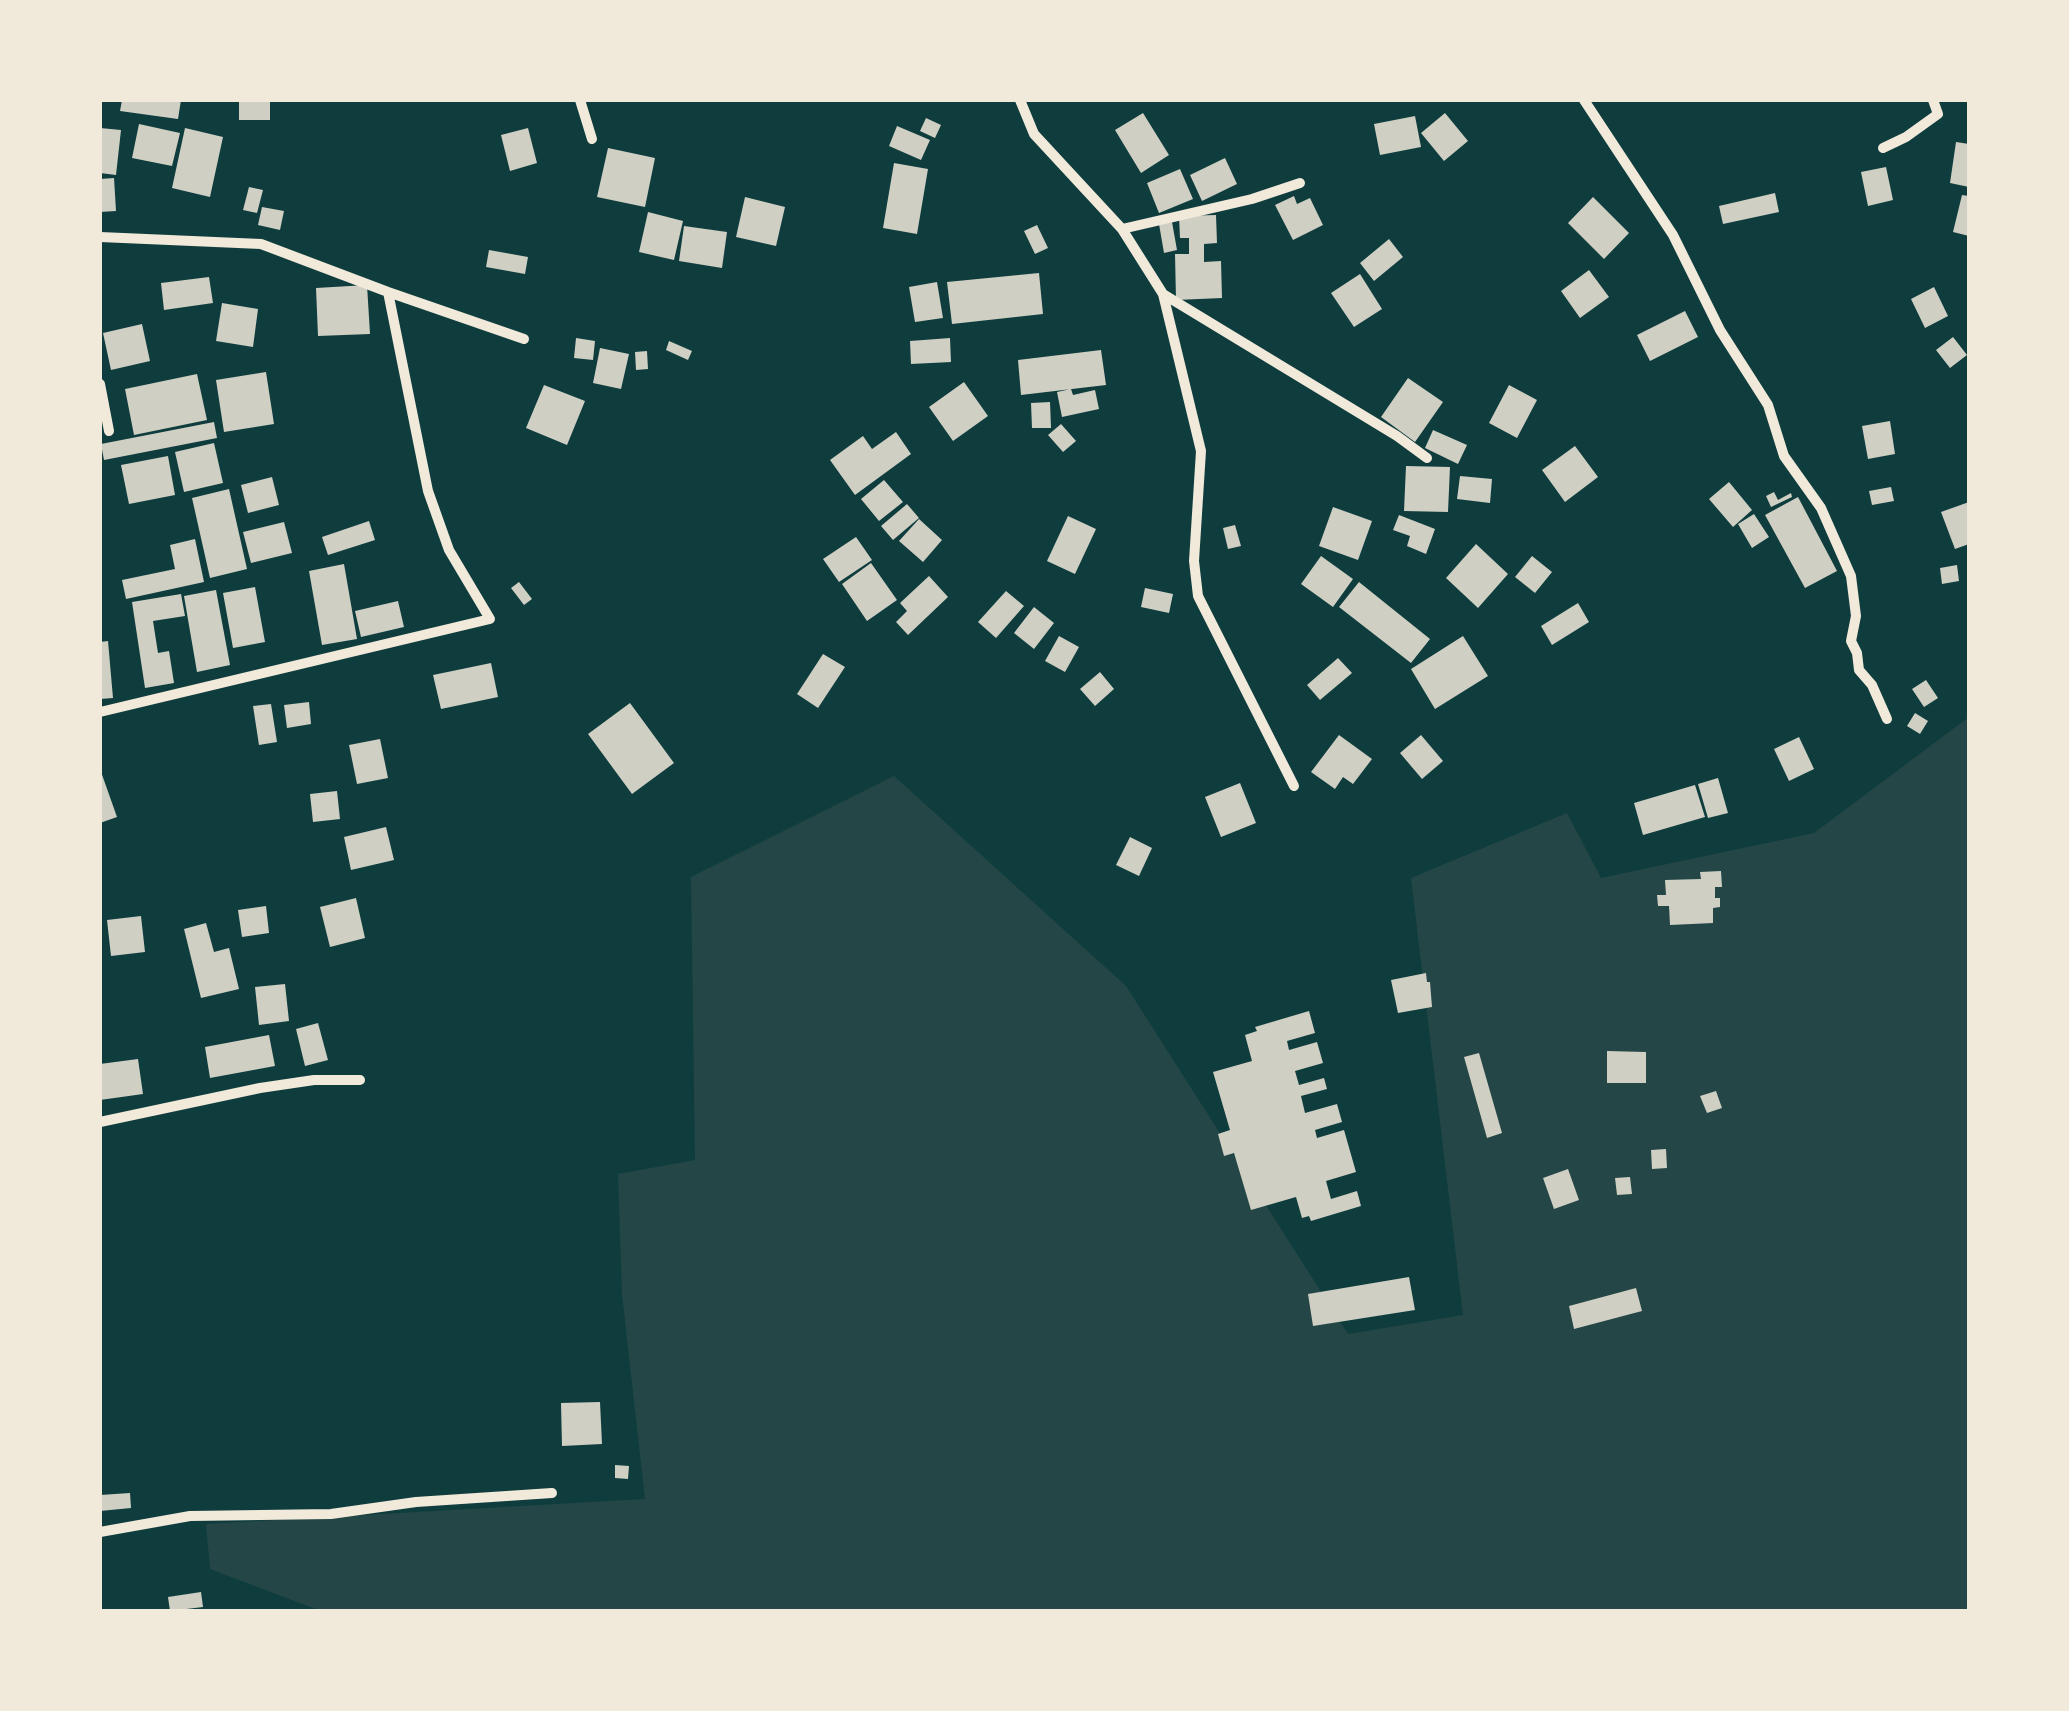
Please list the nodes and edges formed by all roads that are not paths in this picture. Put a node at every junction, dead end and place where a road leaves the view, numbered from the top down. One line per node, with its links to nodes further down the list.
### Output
1 (580, 100): 5 (street)
2 (1020, 100): 8 (street)
3 (1584, 100): 17 (street)
4 (1933, 100): 6 (street)
5 (592, 138)
6 (1883, 148)
7 (1300, 183): 8 (street)
8 (1122, 229): 11 (street)
9 (100, 236): 10 (street)
10 (388, 292): 12 (street); 16 (street)
11 (1163, 294): 15 (street); 18 (street)
12 (524, 338)
13 (100, 384): 14 (street)
14 (109, 431)
15 (1427, 458)
16 (100, 712)
17 (1887, 719)
18 (1294, 786)
19 (360, 1080): 20 (street)
20 (100, 1122)
21 (552, 1492): 22 (street)
22 (100, 1532)

